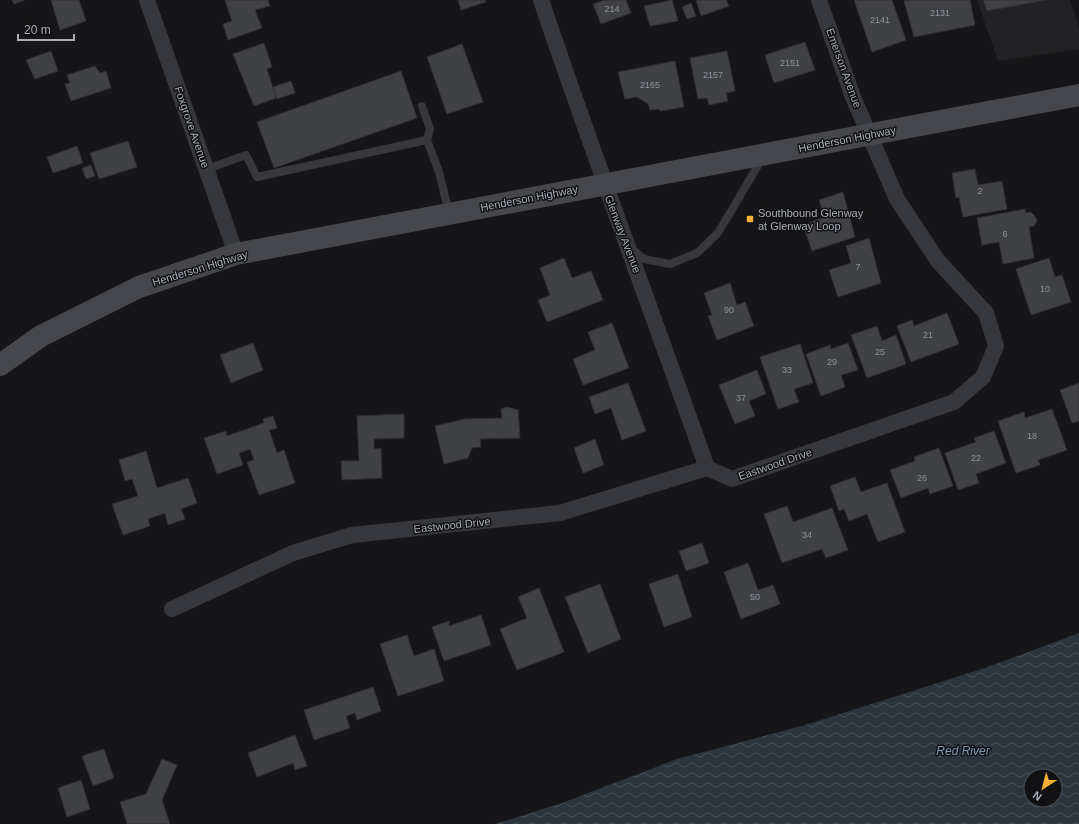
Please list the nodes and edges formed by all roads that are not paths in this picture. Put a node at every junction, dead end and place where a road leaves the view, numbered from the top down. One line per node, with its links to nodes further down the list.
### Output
1 (147, 0): 9 (street, Foxgrove Avenue)
2 (541, 0): 10 (street, Glenway Avenue)
3 (819, 0): 6 (street, Emerson Avenue)
4 (1079, 95): 6 (main road, Henderson Highway)
5 (422, 106): 7 (lane)
6 (870, 134): 8 (main road, Henderson Highway); 15 (street, Eastwood Drive)
7 (427, 140): 9 (lane); 11 (lane)
8 (765, 155): 10 (main road, Henderson Highway); 12 (lane)
9 (207, 169): 13 (street, Foxgrove Avenue)
10 (604, 184): 11 (main road, Henderson Highway); 12 (street, Glenway Avenue)
11 (450, 213): 13 (main road, Henderson Highway)
12 (628, 246): 15 (street, Glenway Avenue)
13 (236, 254): 14 (main road, Henderson Highway)
14 (0, 365)
15 (707, 468): 16 (street, Eastwood Drive)
16 (172, 609)

